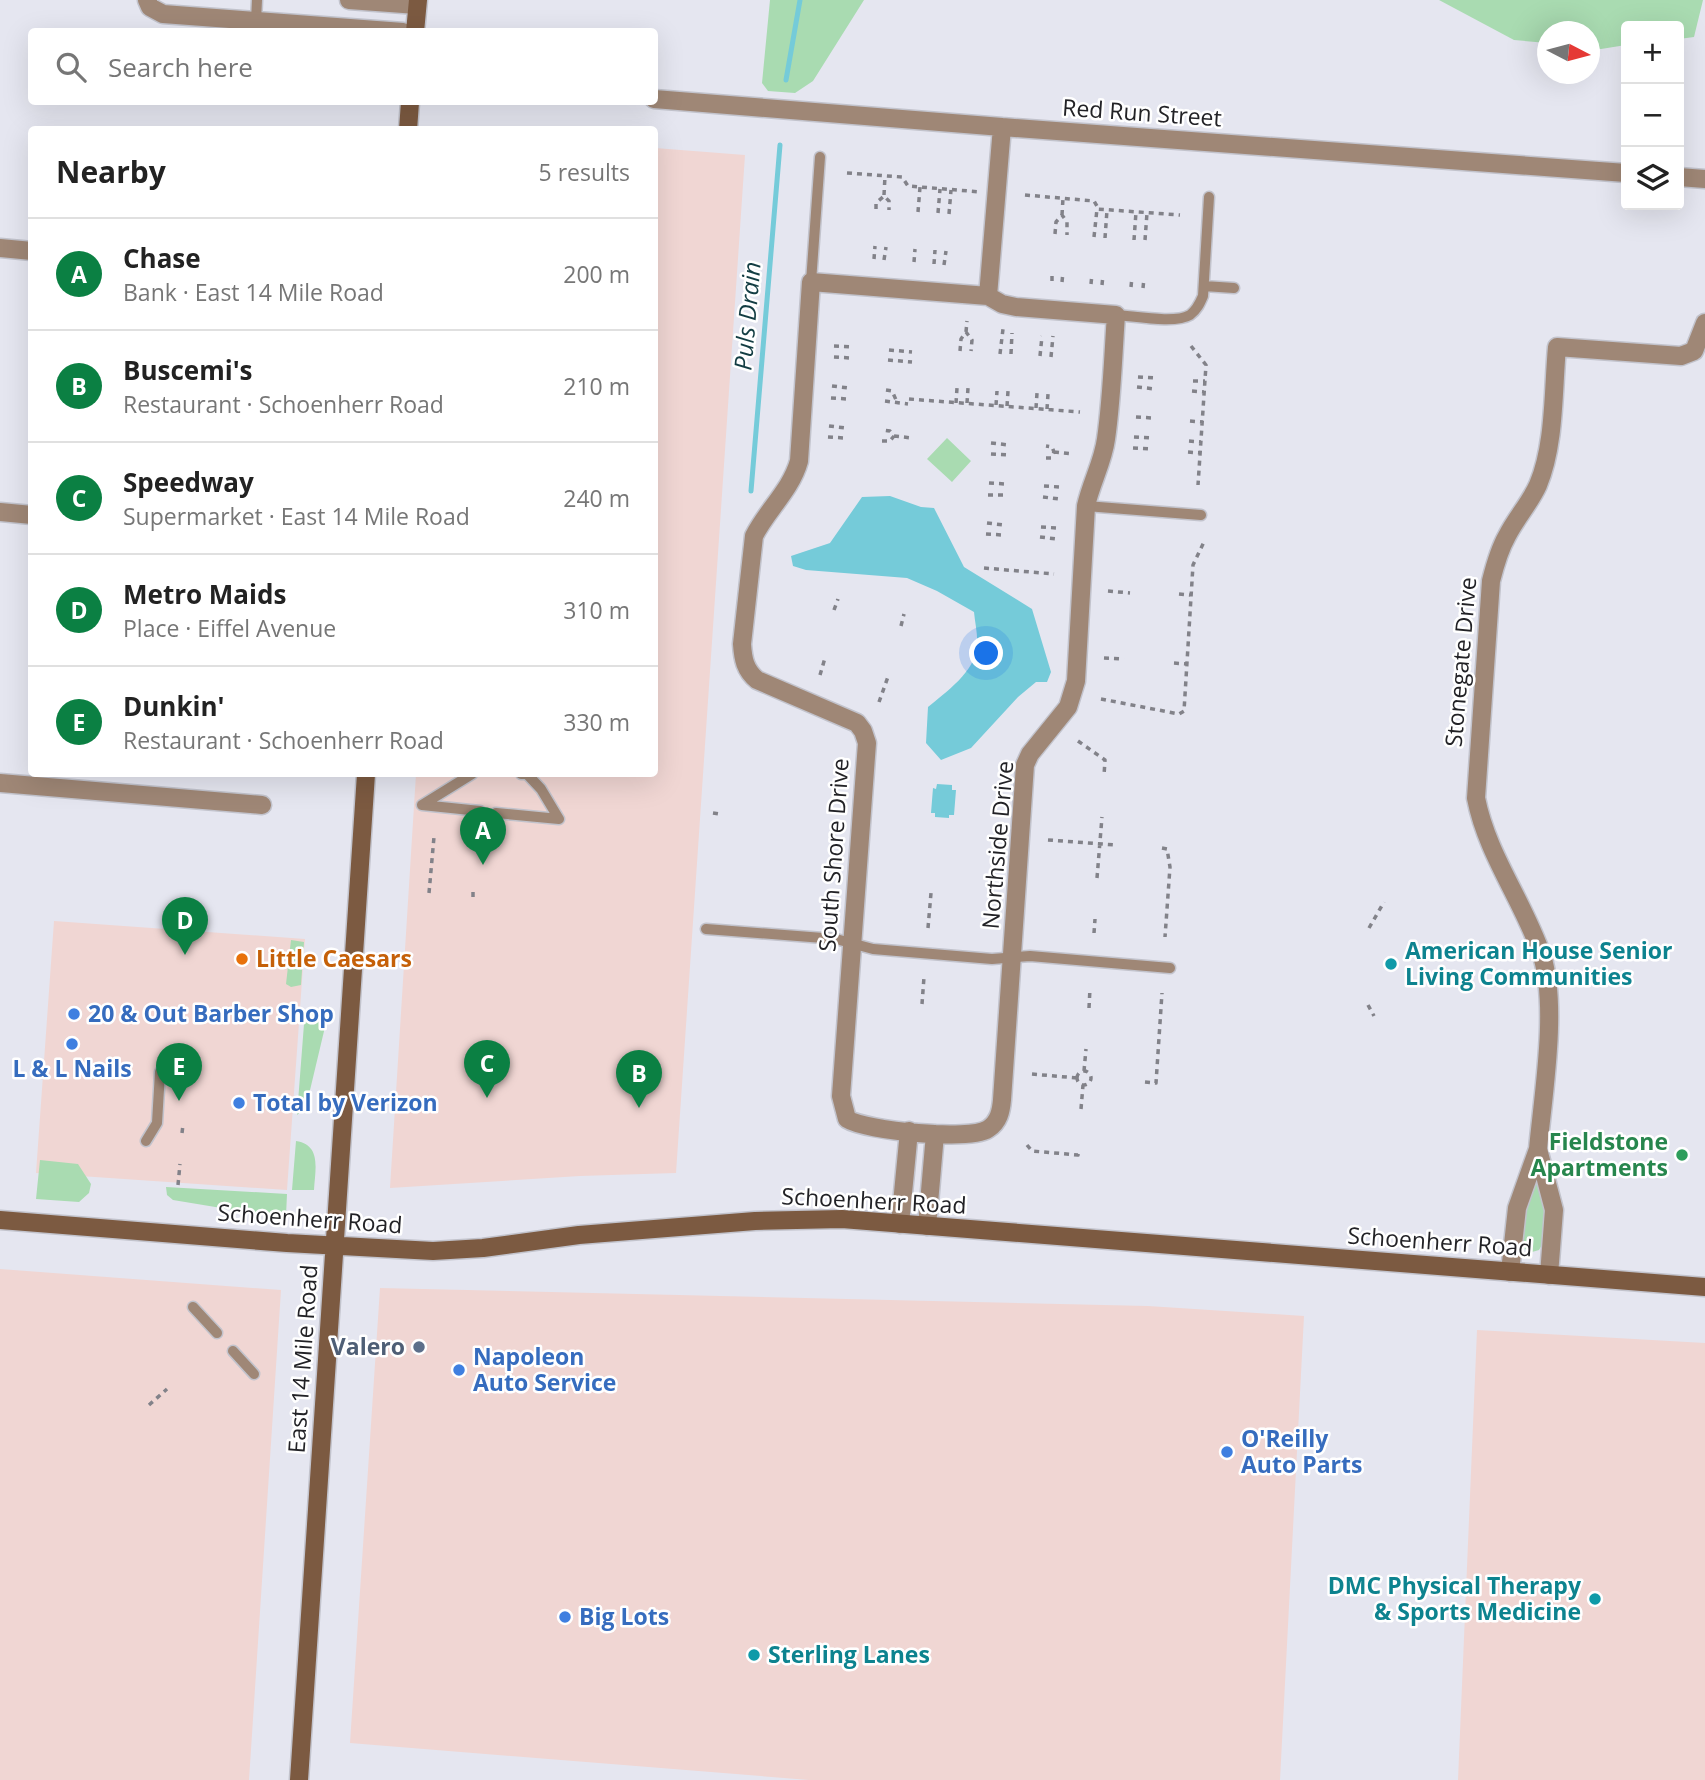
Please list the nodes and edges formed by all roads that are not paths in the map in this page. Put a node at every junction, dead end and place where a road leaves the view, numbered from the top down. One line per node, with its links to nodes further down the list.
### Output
1 (147, 0): 5 (street)
2 (257, 0): 5 (lane)
3 (349, 0): 4 (street)
4 (417, 2): 7 (main road)
5 (256, 21): 6 (street)
6 (350, 28)
7 (415, 28)
8 (658, 99): 11 (street, Red Run Street)
9 (410, 105): 10 (main road)
10 (408, 126)
11 (1002, 127): 13 (street, Red Run Street); 22 (street)
12 (820, 157): 19 (lane)
13 (1621, 173)
14 (1684, 177): 15 (street)
15 (1705, 179)
16 (1209, 197): 20 (lane)
17 (0, 248): 18 (street)
18 (28, 251)
19 (811, 282): 22 (street); 37 (street, South Shore Drive)
20 (1204, 286): 21 (lane); 23 (lane)
21 (1234, 289)
22 (988, 296): 23 (street)
23 (1116, 315): 25 (street, Northside Drive)
24 (1705, 323): 43 (street, Stonegate Drive)
25 (1086, 506): 28 (lane); 38 (street, Northside Drive)
26 (0, 512): 27 (street)
27 (28, 514)
28 (1201, 515)
29 (366, 777): 47 (main road, East 14 Mile Road)
30 (467, 777): 34 (lane)
31 (530, 777): 35 (lane)
32 (0, 783): 33 (street)
33 (262, 804)
34 (480, 811)
35 (496, 813)
36 (706, 929): 37 (lane)
37 (852, 944): 38 (lane); 41 (street, South Shore Drive)
38 (1012, 958): 39 (lane); 41 (street, Northside Drive)
39 (1170, 968)
40 (160, 1072): 42 (lane)
41 (922, 1132): 45 (street); 46 (street)
42 (146, 1141)
43 (1538, 1149): 48 (street, Stonegate Drive); 49 (street, Stonegate Drive)
44 (0, 1220): 47 (main road, Schoenherr Road)
45 (900, 1224): 46 (main road, Schoenherr Road); 47 (main road, Schoenherr Road)
46 (927, 1226): 48 (main road, Schoenherr Road)
47 (335, 1247): 55 (main road, East 14 Mile Road)
48 (1510, 1272): 49 (main road, Schoenherr Road)
49 (1549, 1275): 50 (main road, Schoenherr Road)
50 (1705, 1287)
51 (193, 1307): 52 (lane)
52 (217, 1334)
53 (233, 1351): 54 (lane)
54 (254, 1374)
55 (299, 1780)

